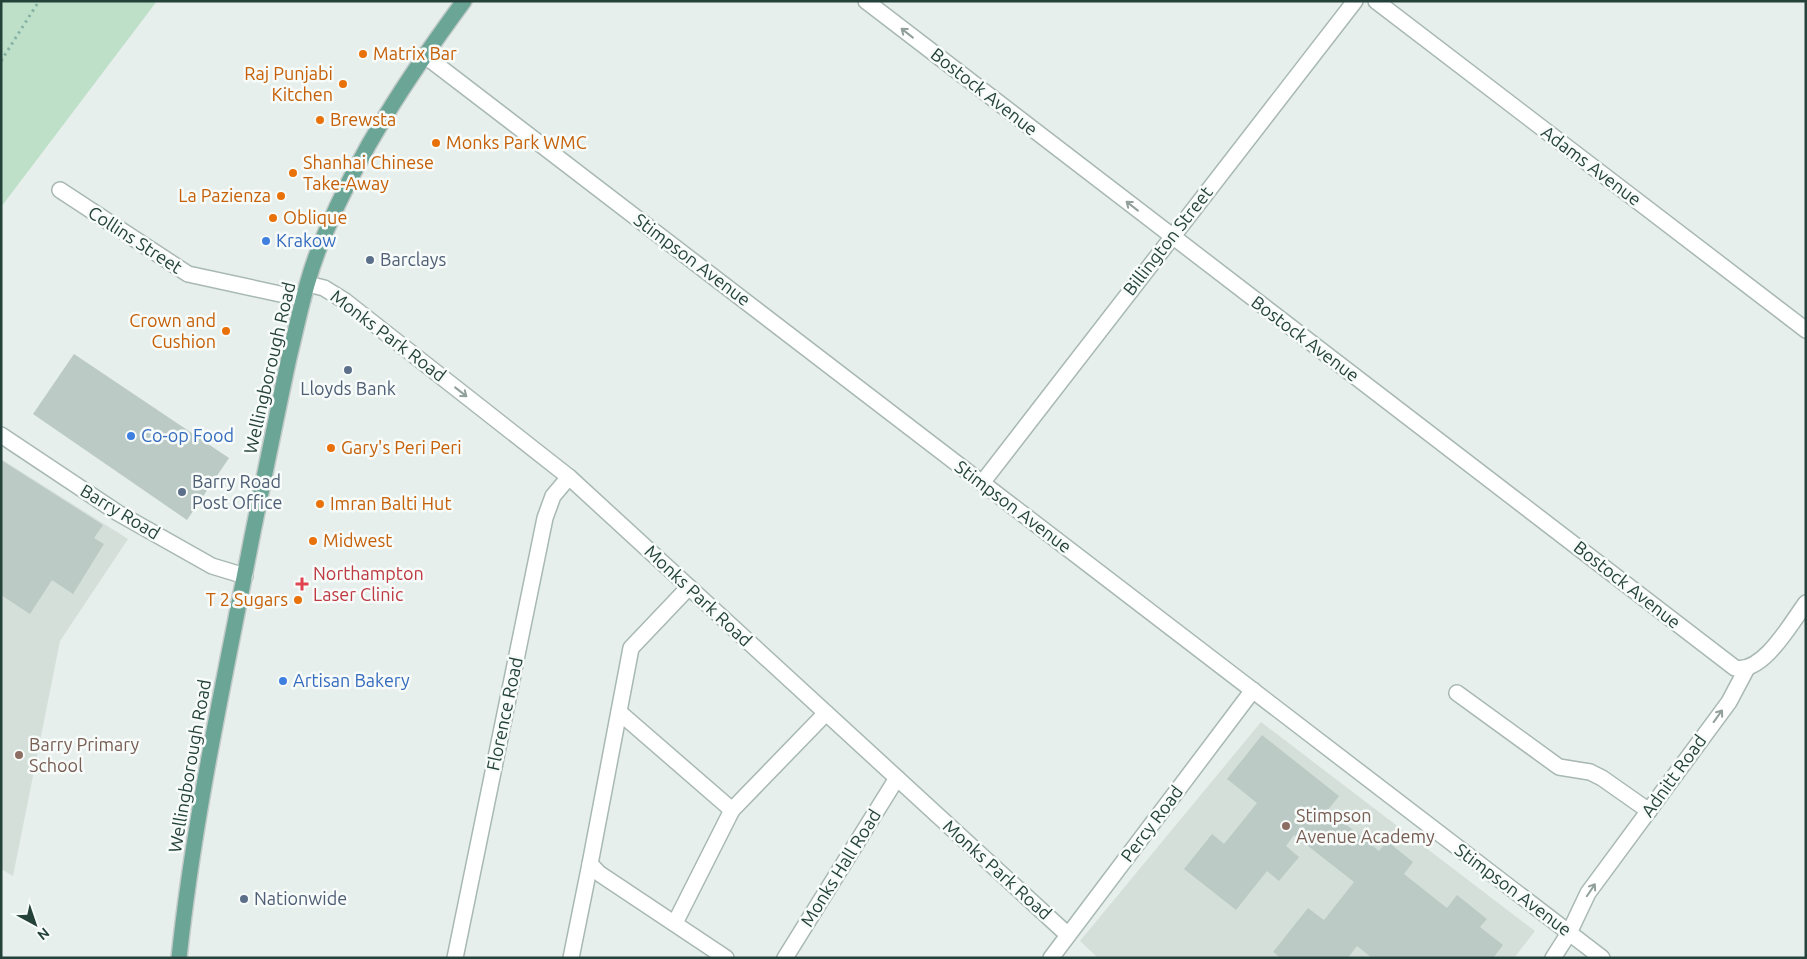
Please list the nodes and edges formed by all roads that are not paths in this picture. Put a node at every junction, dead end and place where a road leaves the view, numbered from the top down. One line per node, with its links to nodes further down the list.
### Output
1 (464, 1): 5 (main road, Wellingborough Road)
2 (866, 1): 7 (street, Bostock Avenue, one-way to 2)
3 (1355, 1): 7 (street, Billington Street)
4 (1376, 1): 10 (street, Adams Avenue)
5 (424, 55): 8 (main road, Wellingborough Road); 13 (street, Stimpson Avenue)
6 (60, 190): 9 (street, Collins Street)
7 (1171, 236): 13 (street, Billington Street); 17 (street, Bostock Avenue)
8 (308, 284): 9 (main road, Wellingborough Road); 12 (street, Monks Park Road, one-way to 12)
9 (303, 299): 14 (main road, Wellingborough Road)
10 (1806, 330)
11 (1, 435): 14 (street, Barry Road)
12 (569, 476): 15 (street, Monks Park Road); 30 (street, Florence Road)
13 (982, 483): 18 (street, Stimpson Avenue)
14 (245, 576): 29 (main road, Wellingborough Road)
15 (689, 587): 20 (street); 21 (street, Monks Park Road)
16 (1806, 603): 17 (street, Adnitt Road)
17 (1748, 668): 24 (street, Adnitt Road, one-way to 17)
18 (1253, 690): 27 (street, Stimpson Avenue); 28 (street, Percy Road)
19 (1457, 693): 24 (street)
20 (619, 712): 23 (street); 25 (street)
21 (826, 713): 22 (street, Monks Park Road); 23 (street)
22 (897, 778): 28 (street, Monks Park Road); 33 (street, Monks Hall Road)
23 (732, 810): 26 (street)
24 (1648, 810): 27 (street, Adnitt Road, one-way to 24)
25 (595, 869): 26 (street); 31 (street)
26 (675, 924): 32 (street)
27 (1569, 933): 35 (street, Adnitt Road); 36 (street, Stimpson Avenue)
28 (1068, 935): 34 (street, Percy Road)
29 (179, 958)
30 (454, 958)
31 (571, 958)
32 (726, 958)
33 (785, 958)
34 (1051, 958)
35 (1553, 958)
36 (1602, 958)

